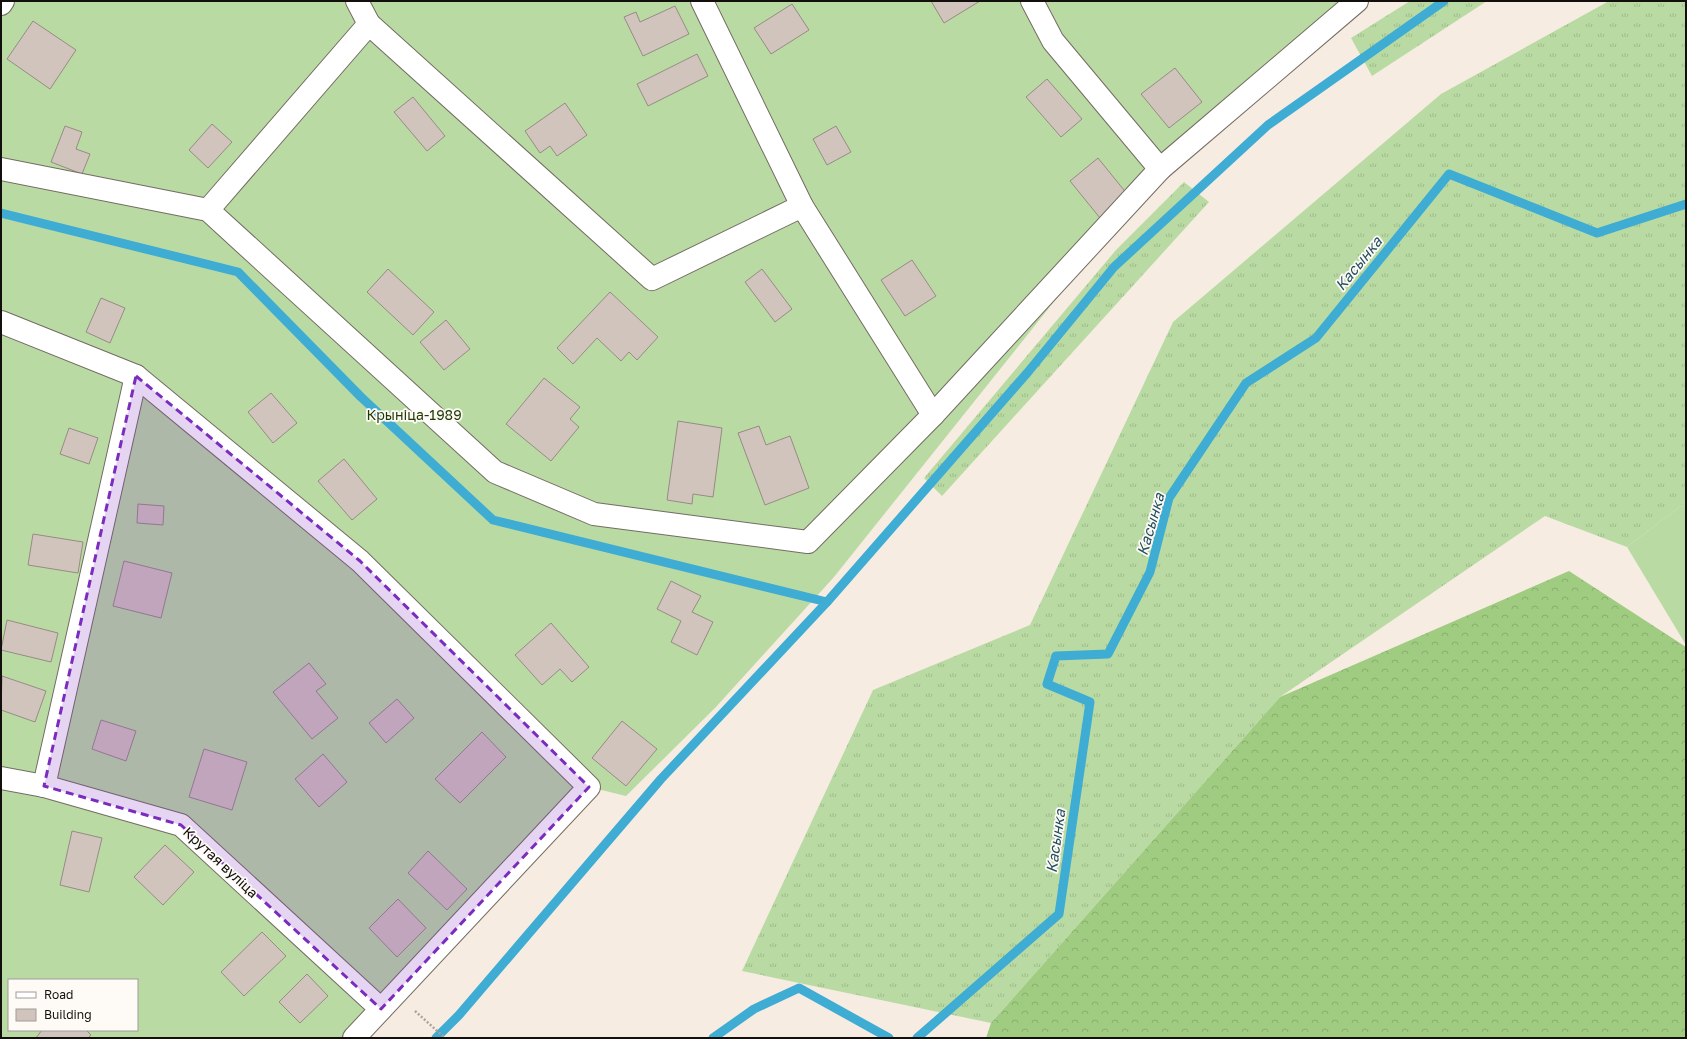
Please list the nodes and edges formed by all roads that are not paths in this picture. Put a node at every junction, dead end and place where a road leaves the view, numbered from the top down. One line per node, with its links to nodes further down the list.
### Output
1 (3, 1): 6 (street)
2 (357, 1): 7 (street)
3 (702, 1): 10 (street)
4 (1032, 1): 9 (street)
5 (1356, 1): 9 (street)
6 (1, 4)
7 (369, 24): 10 (street); 11 (street)
8 (1, 168): 11 (street)
9 (1160, 169): 14 (street)
10 (802, 206): 14 (street)
11 (208, 210): 14 (street)
12 (1, 322): 13 (street)
13 (136, 376): 16 (street); 17 (street)
14 (933, 415)
15 (1, 778): 16 (street, Крутая вуліца)
16 (44, 786): 17 (street, Крутая вуліца)
17 (381, 1009): 18 (street)
18 (354, 1038)

